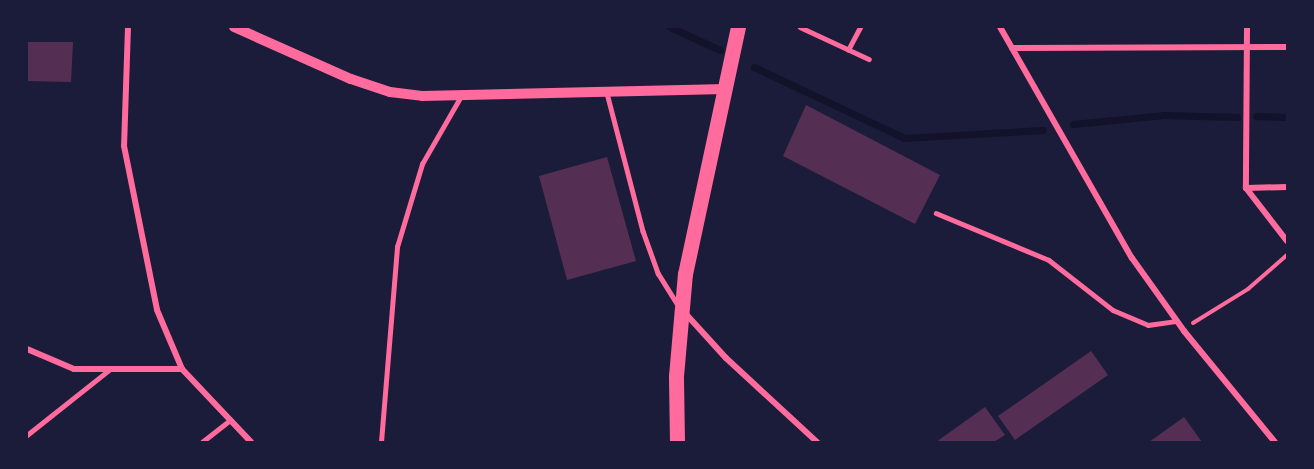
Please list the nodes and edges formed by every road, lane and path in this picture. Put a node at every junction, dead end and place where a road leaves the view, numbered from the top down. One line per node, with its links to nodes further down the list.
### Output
1 (128, 27): 26 (street)
2 (234, 27): 15 (street)
3 (738, 27): 13 (main road)
4 (800, 27): 11 (lane)
5 (860, 27): 11 (lane)
6 (1000, 27): 10 (street)
7 (1247, 27): 8 (street)
8 (1246, 47): 9 (street); 10 (street); 16 (street)
9 (1287, 47)
10 (1012, 48): 22 (street)
11 (848, 50): 12 (lane)
12 (869, 59)
13 (726, 89): 14 (street); 21 (main road)
14 (607, 93): 15 (street); 21 (lane)
15 (460, 98): 31 (lane)
16 (1246, 188): 17 (street); 19 (street)
17 (1287, 188)
18 (936, 213): 22 (lane)
19 (1287, 242)
20 (1287, 255): 23 (path)
21 (680, 308): 32 (main road); 33 (street)
22 (1177, 321): 34 (street)
23 (1192, 324)
24 (27, 349): 25 (street)
25 (110, 369): 26 (street); 28 (lane)
26 (182, 369): 27 (street)
27 (230, 420): 29 (lane); 30 (street)
28 (27, 435)
29 (201, 442)
30 (251, 442)
31 (381, 442)
32 (677, 442)
33 (817, 442)
34 (1275, 442)

